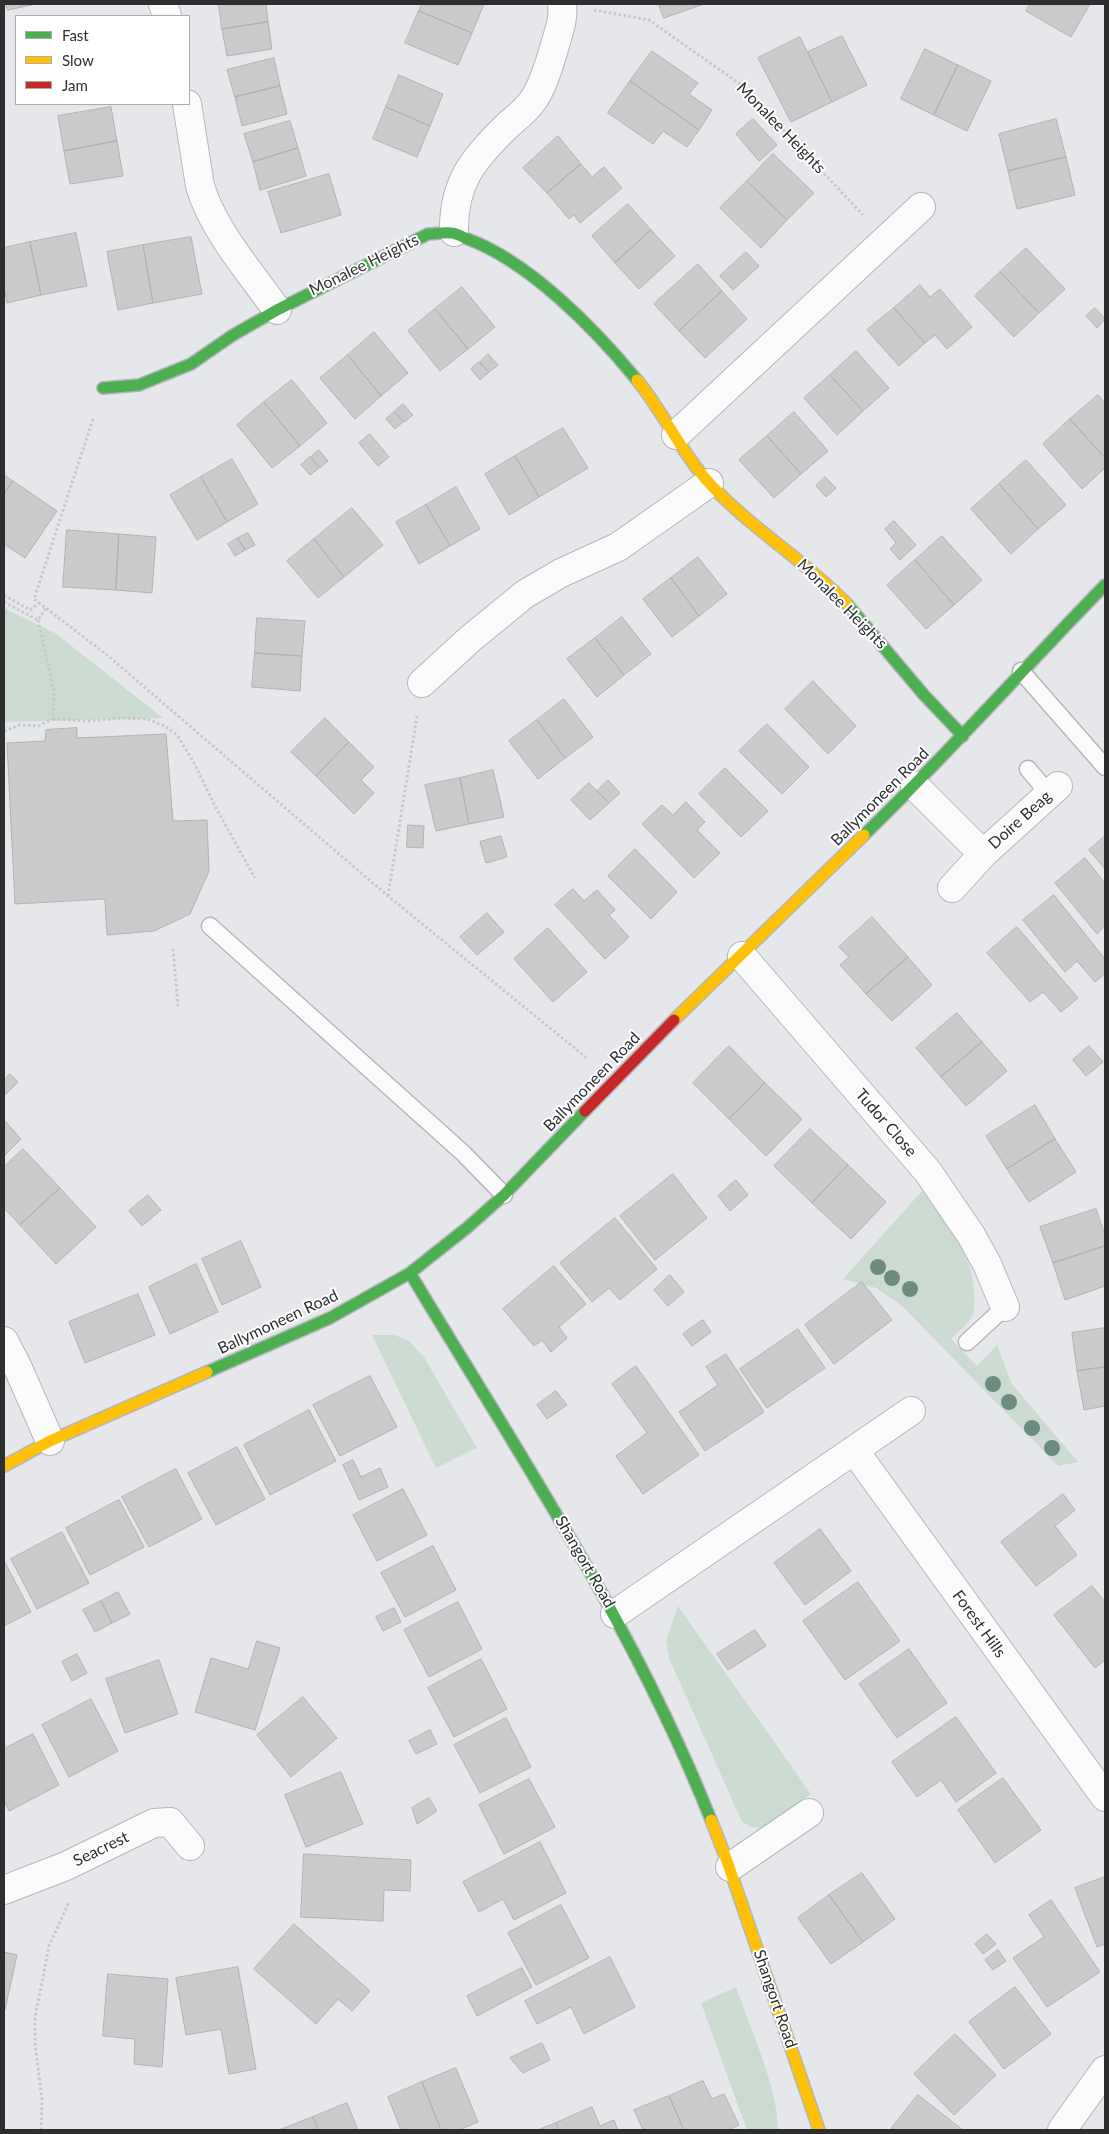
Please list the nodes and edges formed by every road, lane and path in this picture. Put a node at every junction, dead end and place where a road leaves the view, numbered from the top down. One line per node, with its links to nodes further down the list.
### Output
1 (562, 4): 5 (street)
2 (607, 12): 6 (path, Monalee Heights)
3 (187, 105): 7 (street)
4 (921, 207): 6 (street)
5 (454, 232): 7 (street, Monalee Heights); 9 (street, Monalee Heights)
6 (886, 240): 9 (street)
7 (276, 310): 8 (street, Monalee Heights)
8 (103, 388): 14 (path)
9 (676, 436): 10 (street, Monalee Heights)
10 (709, 483): 18 (street); 21 (street, Monalee Heights)
11 (1105, 585): 17 (street, Ballymoneen Road)
12 (4, 595): 14 (path)
13 (4, 602): 16 (path)
14 (39, 603): 15 (path)
15 (46, 608): 16 (path); 29 (path)
16 (38, 620): 19 (path)
17 (1021, 671): 21 (street, Ballymoneen Road); 22 (lane)
18 (422, 683): 29 (path)
19 (53, 719): 20 (path); 27 (path)
20 (4, 731)
21 (963, 736): 24 (street, Ballymoneen Road)
22 (1105, 767)
23 (1028, 769): 25 (lane)
24 (915, 786): 26 (street, Doire Beag); 32 (street, Ballymoneen Road)
25 (1053, 790): 26 (street, Doire Beag)
26 (983, 854): 28 (street, Doire Beag)
27 (255, 878)
28 (952, 888)
29 (388, 896): 34 (path)
30 (210, 926): 35 (lane)
31 (173, 949): 33 (path)
32 (742, 956): 35 (street, Ballymoneen Road); 37 (street, Tudor Close)
33 (178, 1006)
34 (588, 1059)
35 (504, 1194): 36 (street, Ballymoneen Road)
36 (410, 1273): 41 (street, Ballymoneen Road); 44 (street, Shangort Road)
37 (1005, 1307): 39 (lane)
38 (4, 1341): 41 (street)
39 (967, 1342)
40 (911, 1411): 42 (street)
41 (50, 1441): 43 (street, Ballymoneen Road)
42 (854, 1450): 44 (street); 45 (street, Forest Hills)
43 (4, 1466)
44 (615, 1614): 49 (street, Shangort Road)
45 (1105, 1797)
46 (809, 1813): 49 (street)
47 (190, 1846): 48 (street, Seacrest)
48 (86, 1857): 50 (street, Seacrest); 52 (path)
49 (730, 1867): 53 (street, Shangort Road)
50 (4, 1890)
51 (1105, 2070): 54 (street)
52 (41, 2130)
53 (819, 2130)
54 (1062, 2130)

